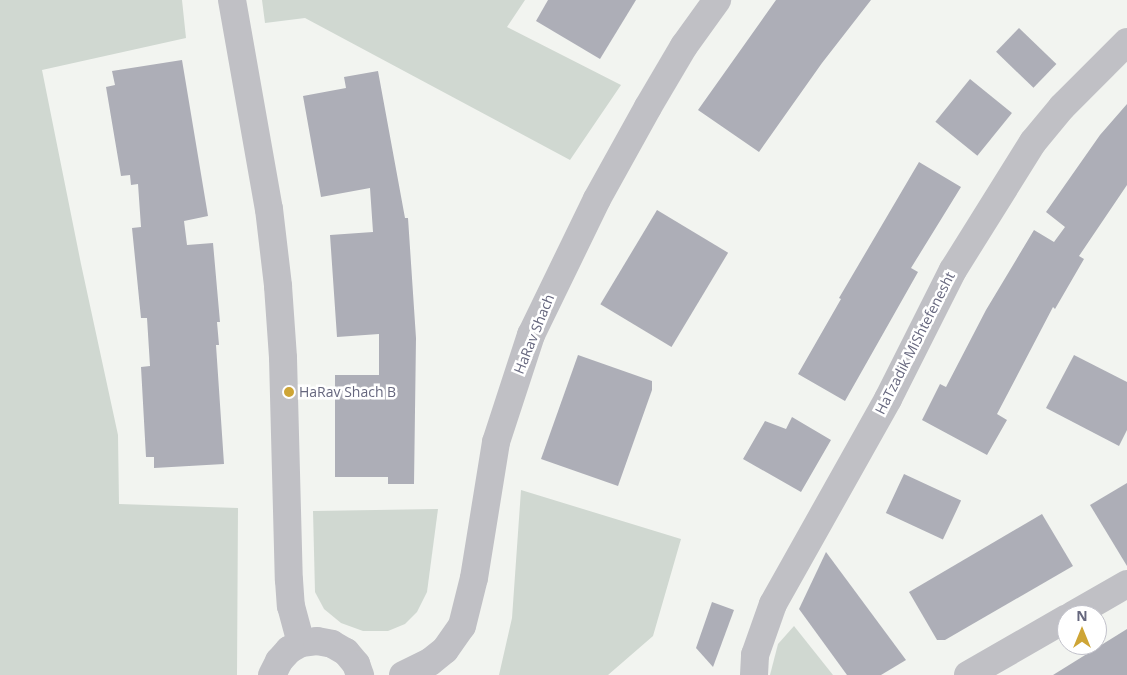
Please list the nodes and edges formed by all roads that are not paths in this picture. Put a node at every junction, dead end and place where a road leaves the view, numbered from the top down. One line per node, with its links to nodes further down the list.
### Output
1 (232, 0): 7 (street)
2 (717, 0): 10 (street, HaRav Shach)
3 (1127, 42): 11 (street, HaTzadik MiShtefenesht)
4 (1127, 584): 5 (street)
5 (1090, 605)
6 (1057, 624): 12 (street)
7 (301, 644): 8 (street); 9 (street)
8 (272, 675)
9 (360, 675)
10 (403, 675)
11 (754, 675)
12 (968, 675)

